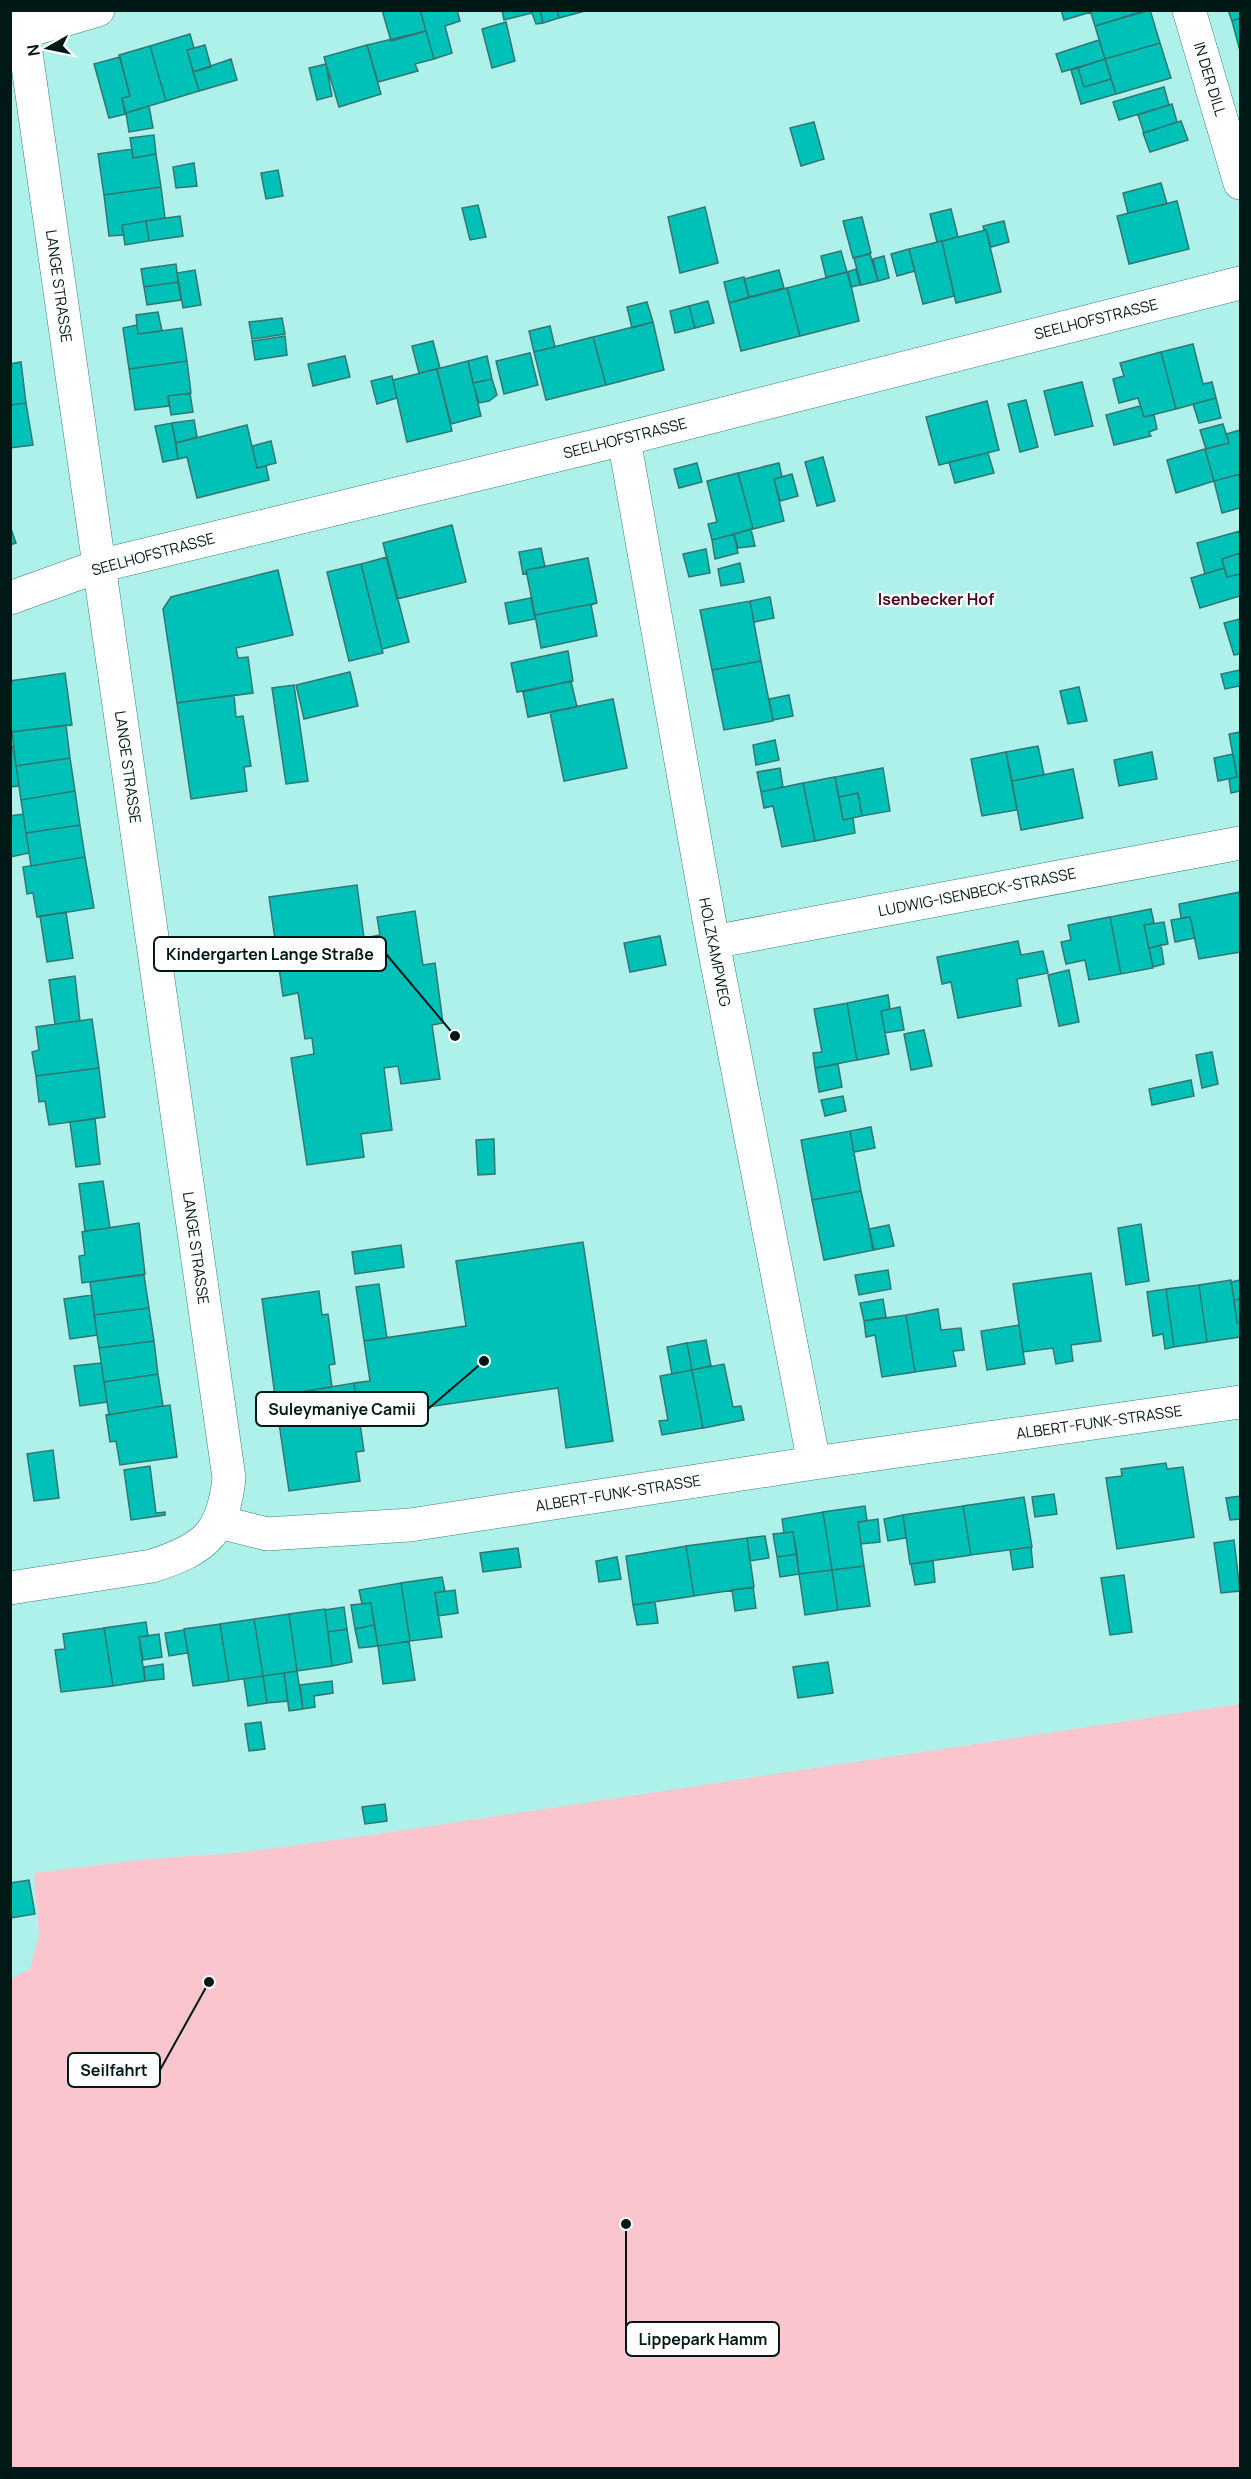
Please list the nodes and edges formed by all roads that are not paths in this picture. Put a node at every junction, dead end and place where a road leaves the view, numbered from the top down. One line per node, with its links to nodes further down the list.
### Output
1 (98, 10): 3 (street)
2 (1189, 10): 4 (street, IN DER DILL)
3 (18, 26): 7 (street, LANGE STRASSE)
4 (1240, 183)
5 (1240, 282): 6 (street, SEELHOFSTRASSE)
6 (624, 439): 7 (street, SEELHOFSTRASSE); 10 (street, HOLZKAMPWEG)
7 (99, 566): 8 (street, SEELHOFSTRASSE); 13 (street, LANGE STRASSE)
8 (10, 597)
9 (1240, 843): 10 (street, LUDWIG-ISENBECK-STRASSE)
10 (713, 942): 12 (street, HOLZKAMPWEG)
11 (1240, 1402): 12 (street, ALBERT-FUNK-STRASSE)
12 (814, 1463): 13 (street, ALBERT-FUNK-STRASSE)
13 (219, 1522): 14 (street)
14 (10, 1588)

